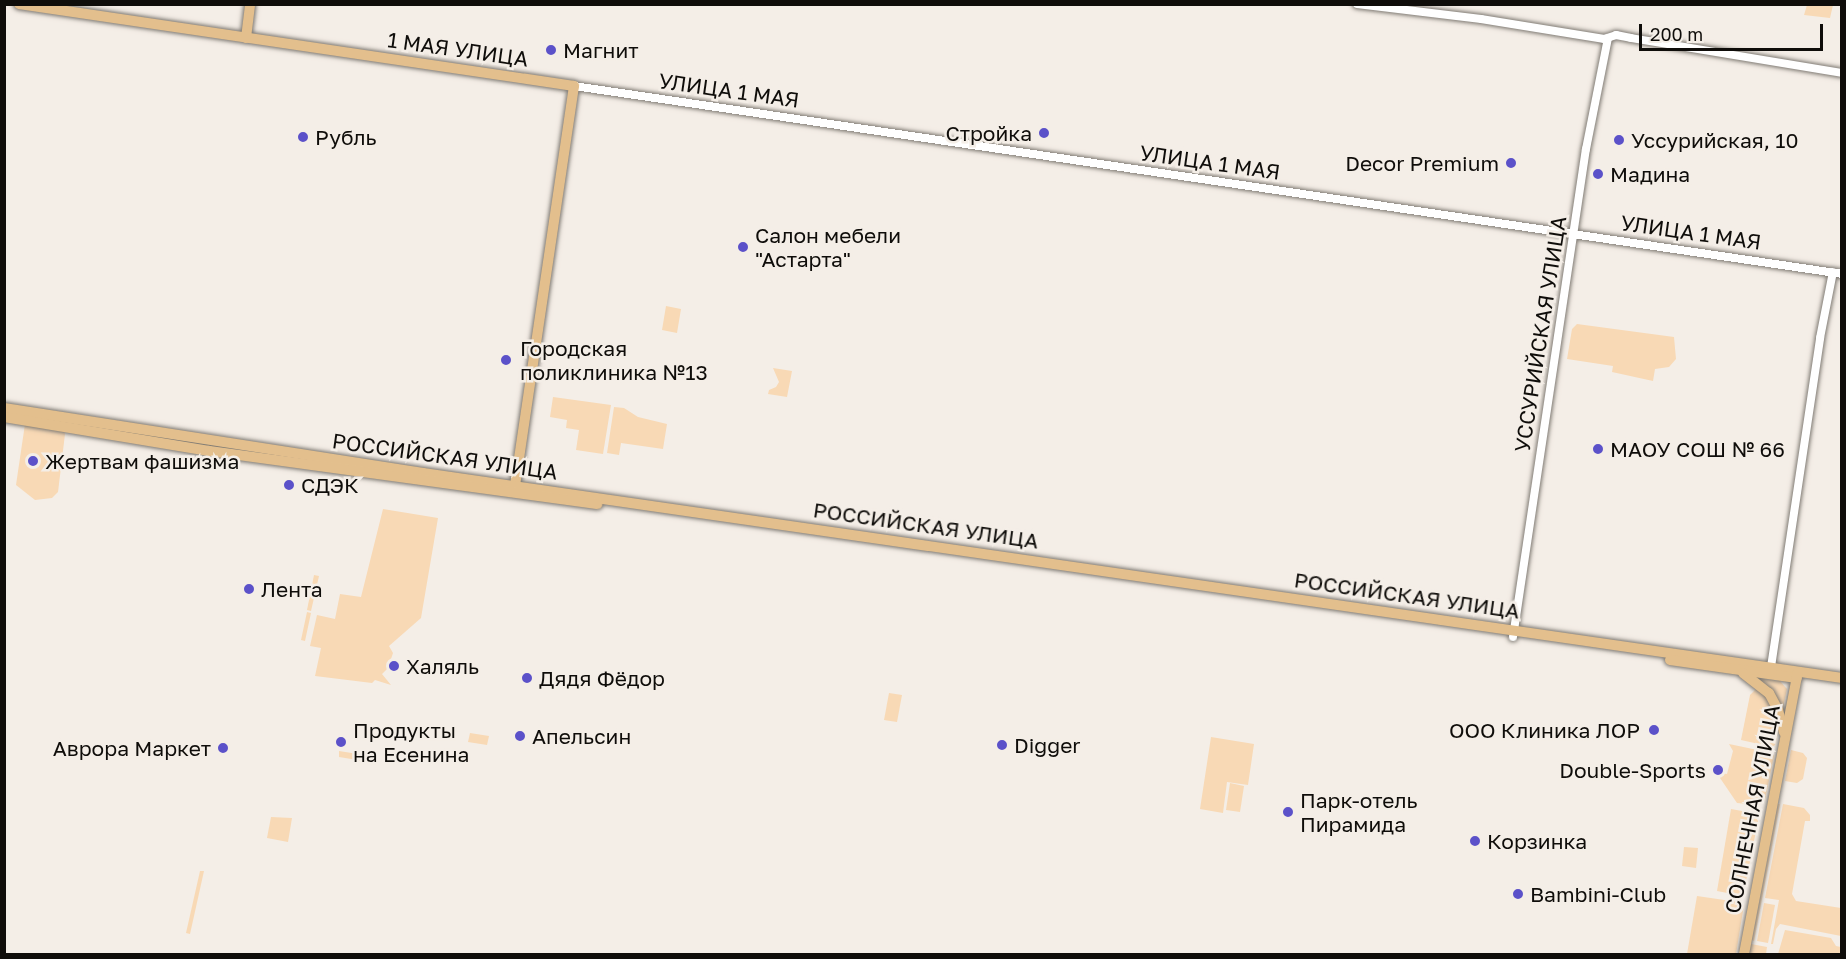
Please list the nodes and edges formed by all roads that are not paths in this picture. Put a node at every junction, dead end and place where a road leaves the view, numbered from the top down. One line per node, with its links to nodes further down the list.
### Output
1 (19, 4): 4 (main road)
2 (250, 4): 4 (main road)
3 (1357, 4): 5 (street)
4 (246, 38): 7 (main road, 1 МАЯ УЛИЦА)
5 (1608, 38): 6 (street); 8 (street, УССУРИЙСКАЯ УЛИЦА)
6 (1842, 73)
7 (571, 86): 8 (street, УЛИЦА 1 МАЯ); 13 (main road)
8 (1574, 235): 9 (street, УЛИЦА 1 МАЯ); 14 (street, УССУРИЙСКАЯ УЛИЦА)
9 (1833, 272): 10 (street, УЛИЦА 1 МАЯ); 15 (street)
10 (1842, 274)
11 (4, 408): 13 (main road, РОССИЙСКАЯ УЛИЦА)
12 (4, 417): 13 (main road, РОССИЙСКАЯ УЛИЦА)
13 (514, 489): 14 (main road, РОССИЙСКАЯ УЛИЦА)
14 (1513, 634): 15 (main road, РОССИЙСКАЯ УЛИЦА); 16 (main road, РОССИЙСКАЯ УЛИЦА)
15 (1772, 667): 17 (main road, РОССИЙСКАЯ УЛИЦА)
16 (1736, 670): 17 (main road, РОССИЙСКАЯ УЛИЦА); 20 (main road)
17 (1797, 675): 18 (main road, РОССИЙСКАЯ УЛИЦА); 19 (main road, РОССИЙСКАЯ УЛИЦА); 20 (main road, СОЛНЕЧНАЯ УЛИЦА)
18 (1842, 678)
19 (1842, 685)
20 (1785, 738): 21 (main road, СОЛНЕЧНАЯ УЛИЦА)
21 (1744, 954)

